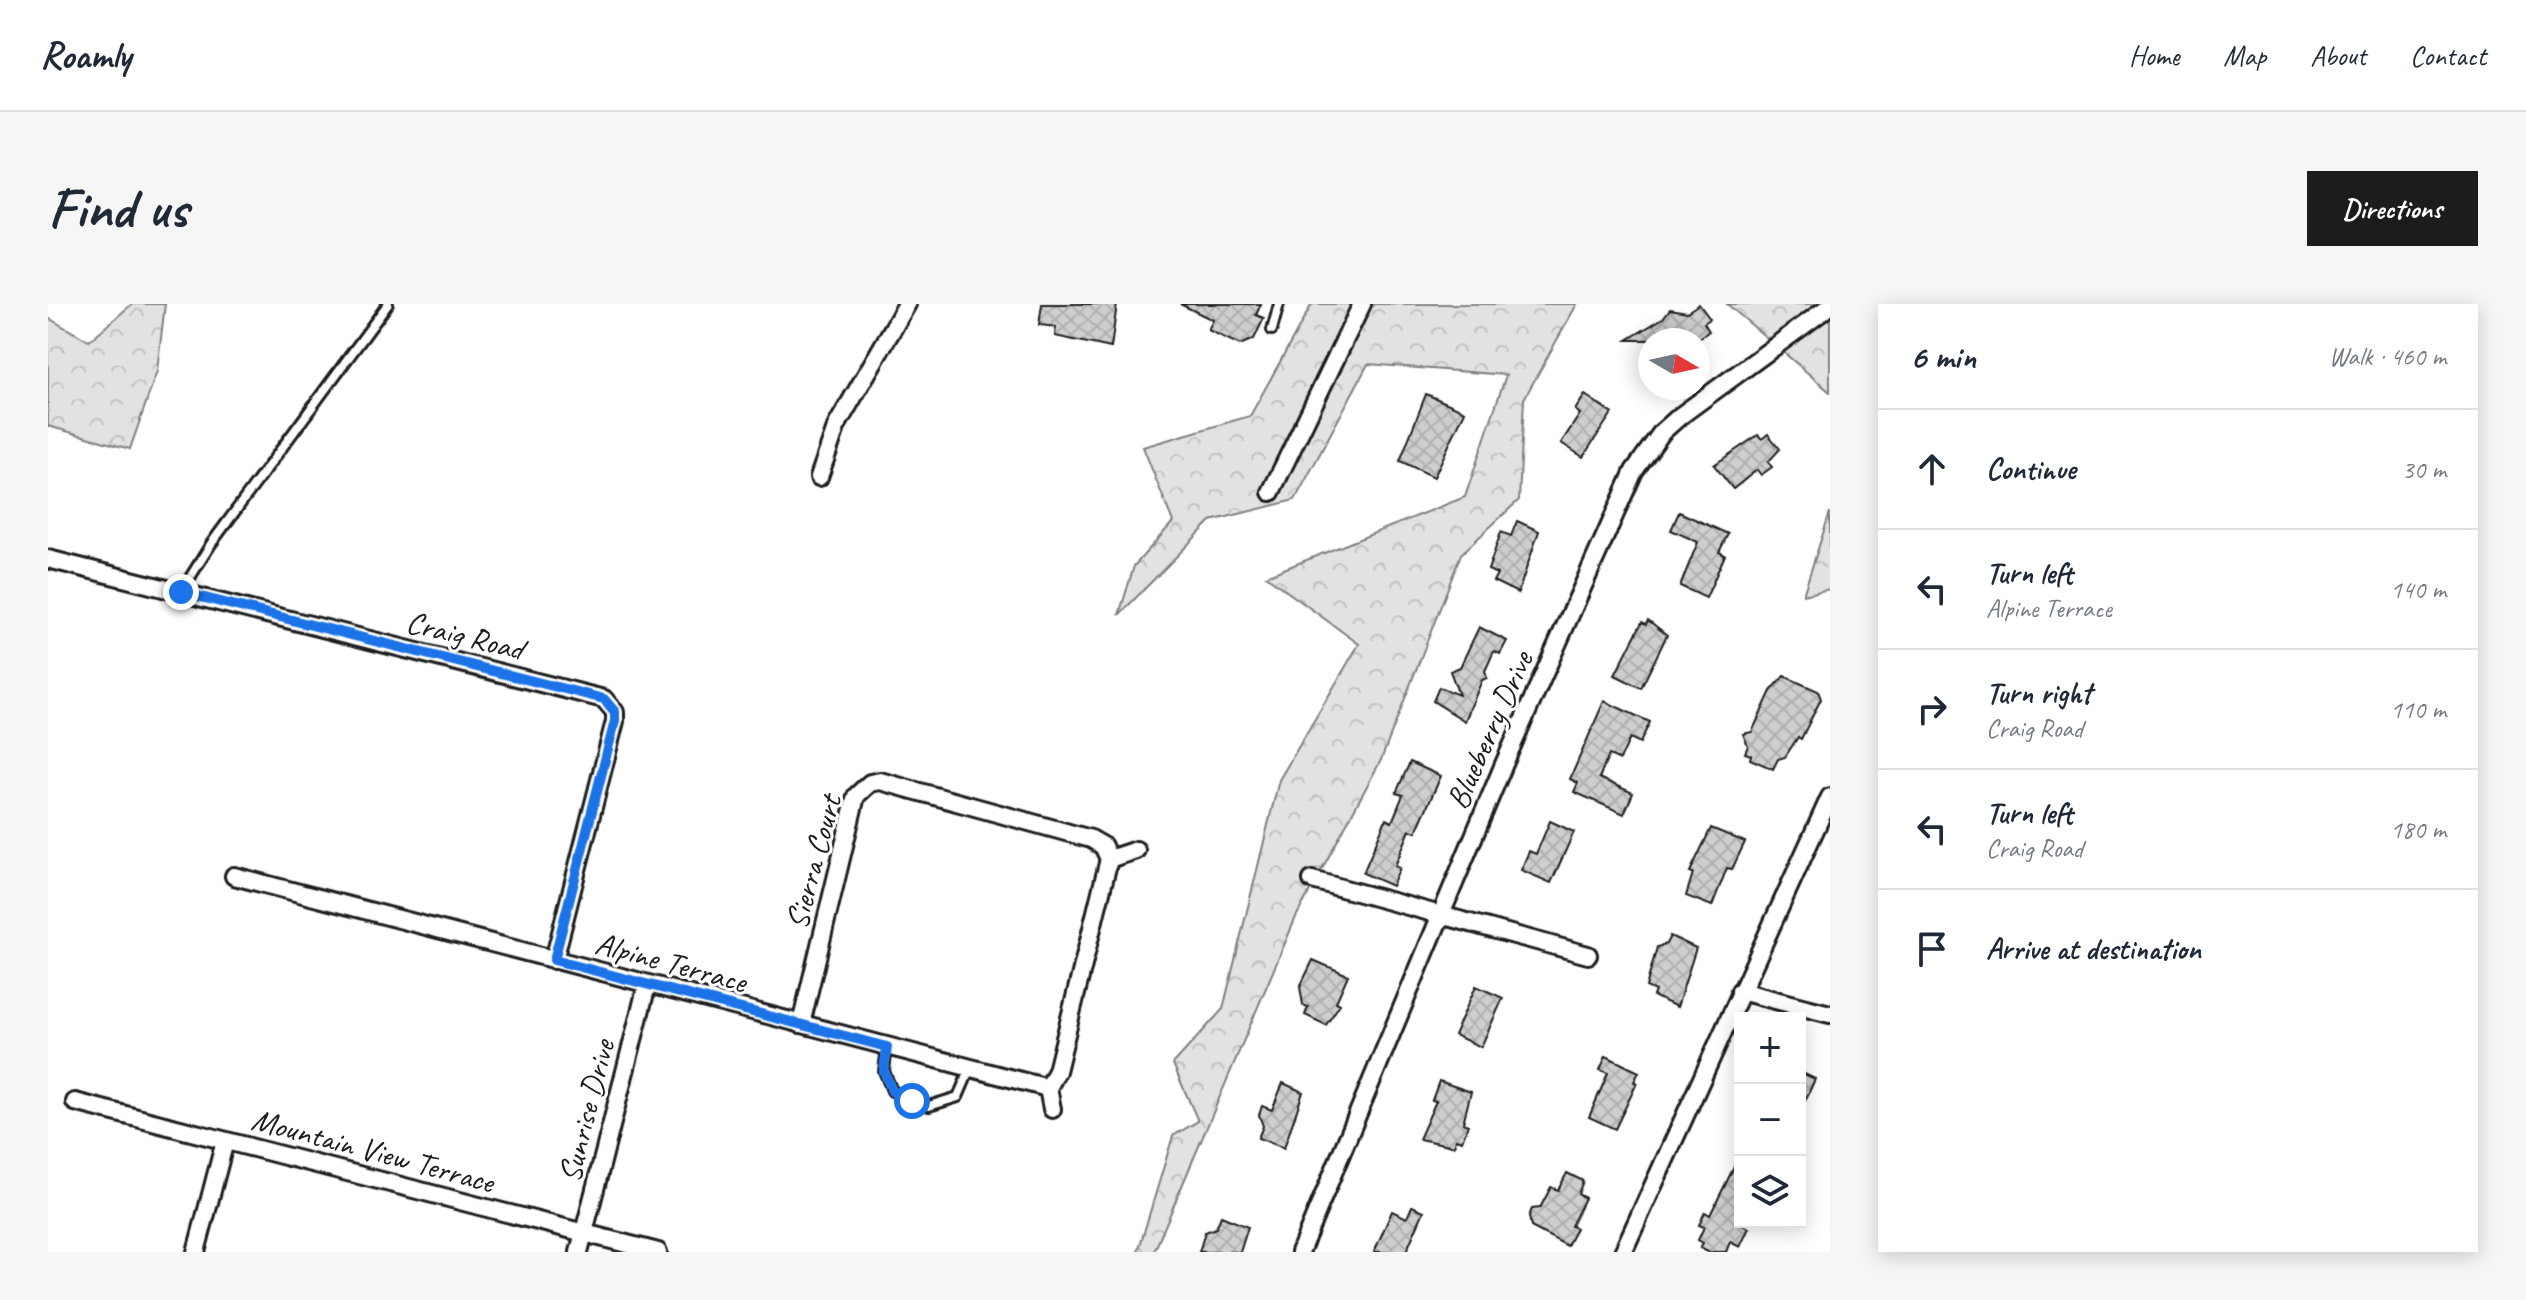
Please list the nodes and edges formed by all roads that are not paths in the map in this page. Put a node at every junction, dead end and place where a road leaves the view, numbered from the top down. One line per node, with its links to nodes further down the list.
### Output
1 (388, 304): 10 (lane)
2 (907, 304): 7 (street)
3 (1279, 304): 6 (lane)
4 (1362, 304): 8 (street)
5 (1830, 306): 16 (street, Blueberry Drive)
6 (1272, 330)
7 (819, 477)
8 (1271, 492)
9 (48, 559): 10 (street, Craig Road)
10 (181, 592): 18 (street, Craig Road)
11 (1830, 797): 20 (street)
12 (1136, 850): 13 (street)
13 (1109, 859): 22 (street, Sierra Court); 25 (street)
14 (234, 876): 18 (street, Alpine Terrace)
15 (1312, 880): 16 (street)
16 (1440, 916): 17 (street); 33 (street, Blueberry Drive)
17 (1588, 955)
18 (554, 960): 19 (street, Alpine Terrace)
19 (647, 985): 22 (street, Alpine Terrace); 29 (street, Sunrise Drive)
20 (1740, 991): 21 (street); 34 (street)
21 (1830, 1014)
22 (801, 1024): 23 (street, Alpine Terrace)
23 (887, 1047): 24 (street, Alpine Terrace); 24 (lane)
24 (970, 1069): 25 (street, Alpine Terrace)
25 (1048, 1088): 27 (street)
26 (75, 1102): 28 (street, Mountain View Terrace)
27 (1052, 1109)
28 (225, 1141): 29 (street, Mountain View Terrace); 30 (street)
29 (584, 1234): 31 (street, Sunrise Drive); 32 (street, Mountain View Terrace)
30 (196, 1252)
31 (579, 1252)
32 (658, 1252)
33 (1300, 1252)
34 (1623, 1252)

